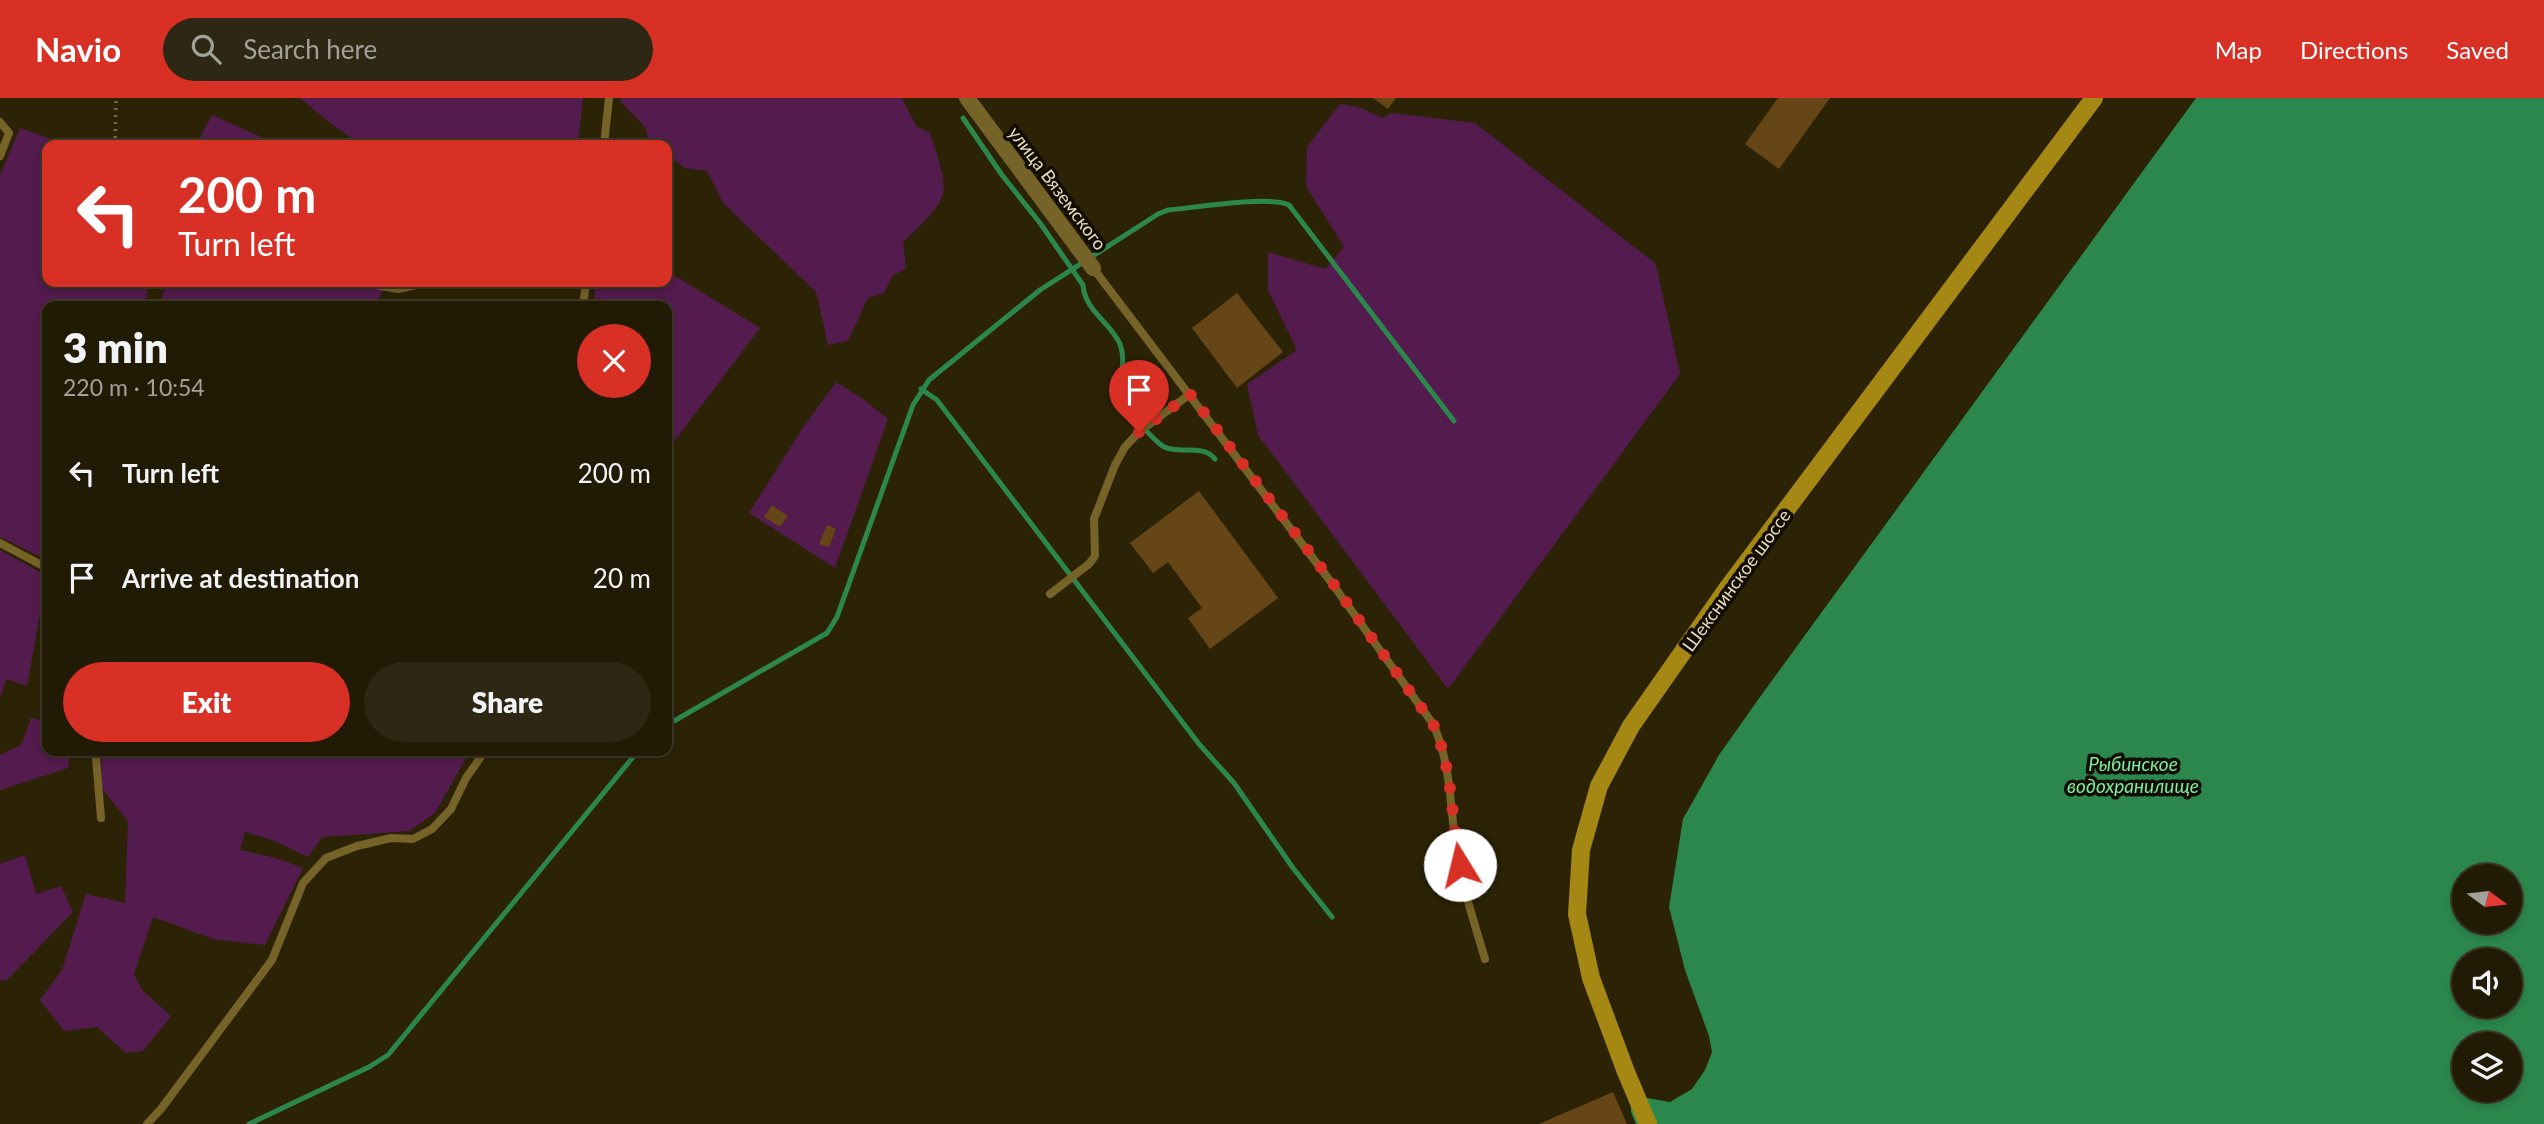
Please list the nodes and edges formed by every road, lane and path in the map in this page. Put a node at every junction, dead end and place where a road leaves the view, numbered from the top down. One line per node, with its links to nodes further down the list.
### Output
1 (116, 98): 6 (path)
2 (609, 98): 7 (lane)
3 (967, 98): 9 (street, улица Вяземского)
4 (2094, 98): 21 (main road, Шекснинское шоссе)
5 (0, 121): 8 (lane)
6 (115, 140)
7 (605, 140)
8 (0, 156)
9 (1093, 268): 12 (lane)
10 (387, 287): 11 (lane)
11 (407, 287)
12 (1190, 394): 15 (lane); 19 (lane)
13 (0, 543): 14 (lane)
14 (42, 565)
15 (1050, 594)
16 (95, 756): 18 (lane)
17 (481, 756): 20 (lane)
18 (101, 818)
19 (1485, 959)
20 (147, 1124)
21 (1648, 1124)

